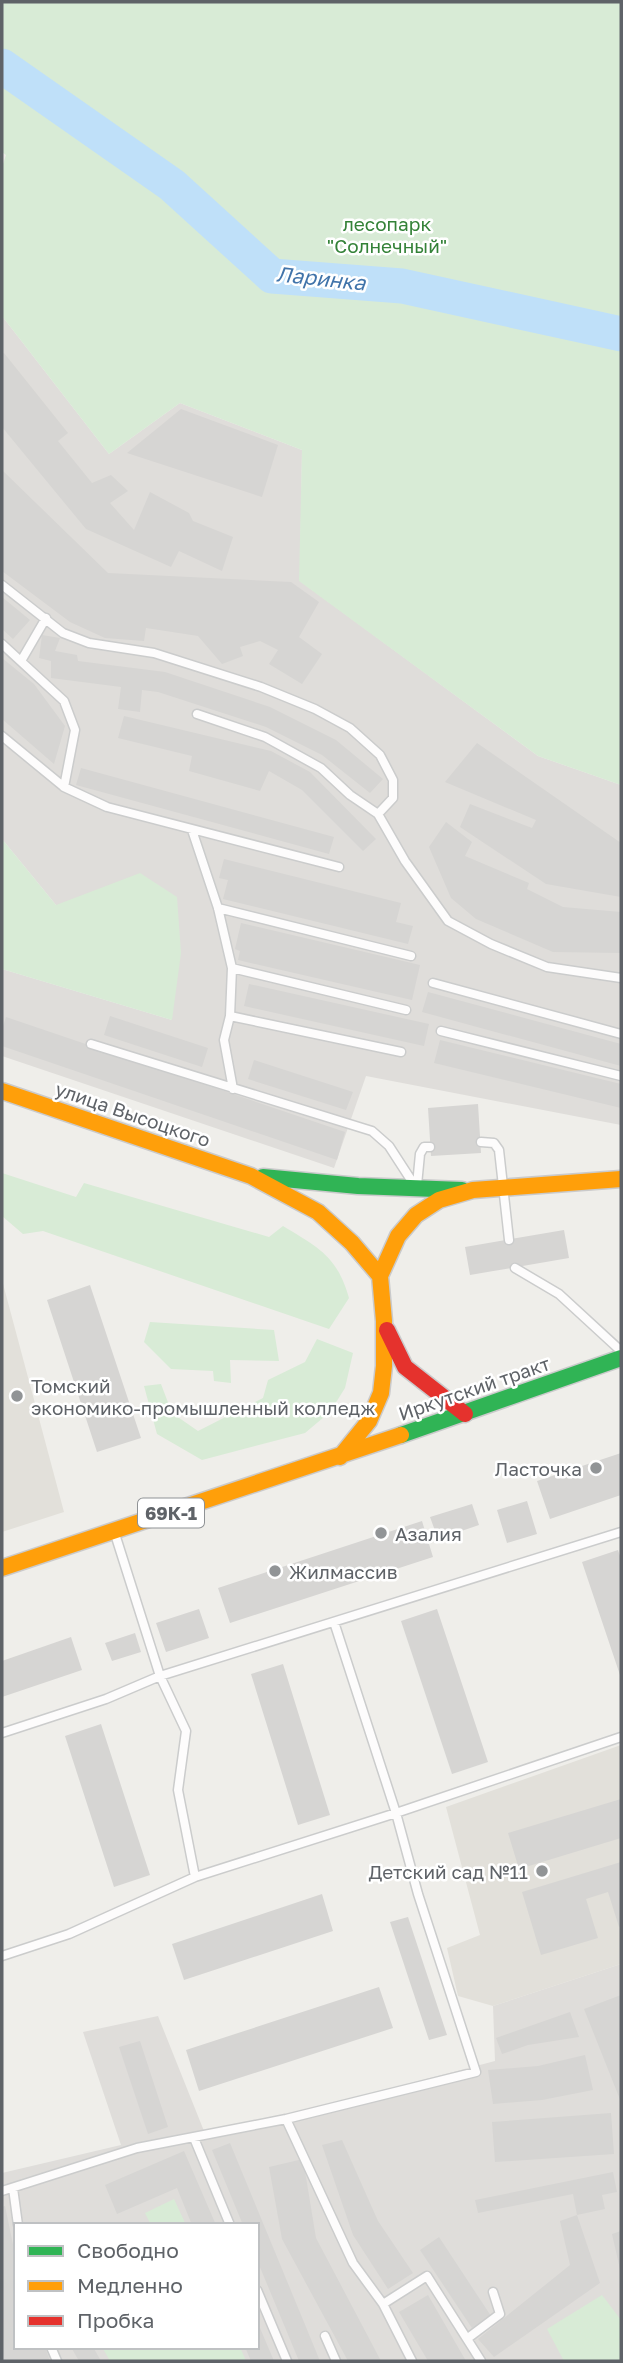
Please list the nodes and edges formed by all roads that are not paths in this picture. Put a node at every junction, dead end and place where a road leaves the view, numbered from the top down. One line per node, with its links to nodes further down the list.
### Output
1 (2, 585): 2 (lane)
2 (46, 618): 4 (lane); 8 (lane)
3 (2, 644): 4 (lane)
4 (21, 661): 7 (lane)
5 (197, 714): 8 (lane)
6 (2, 736): 7 (lane)
7 (64, 787): 9 (lane)
8 (378, 814): 14 (lane)
9 (192, 830): 10 (lane); 11 (lane)
10 (339, 867)
11 (218, 908): 12 (lane); 13 (lane)
12 (411, 956)
13 (232, 968): 16 (lane); 17 (lane)
14 (621, 978)
15 (433, 983): 19 (lane)
16 (406, 1010)
17 (230, 1016): 21 (lane); 23 (lane)
18 (441, 1031): 22 (lane)
19 (621, 1034)
20 (91, 1044): 23 (lane)
21 (401, 1052)
22 (621, 1076)
23 (233, 1089): 29 (lane)
24 (2, 1091): 27 (main road, улица Высоцкого)
25 (481, 1143): 30 (lane)
26 (430, 1147): 29 (lane)
27 (251, 1176): 29 (main road, улица Высоцкого); 34 (main road, улица Высоцкого)
28 (620, 1180): 30 (main road, Иркутский тракт)
29 (417, 1188): 31 (main road, улица Высоцкого)
30 (502, 1188): 31 (main road, Иркутский тракт); 32 (lane)
31 (472, 1190): 34 (main road, Иркутский тракт)
32 (509, 1240)
33 (515, 1268): 36 (lane)
34 (380, 1276): 35 (main road, Иркутский тракт)
35 (384, 1321): 38 (main road); 39 (main road, Иркутский тракт)
36 (621, 1351)
37 (621, 1358): 38 (main road, Иркутский тракт)
38 (465, 1414): 39 (main road, Иркутский тракт)
39 (340, 1457): 40 (main road, Иркутский тракт / 69К-1)
40 (114, 1532): 42 (main road, Иркутский тракт / 69К-1); 44 (lane)
41 (621, 1532): 43 (lane)
42 (2, 1568)
43 (334, 1622): 44 (lane); 47 (lane)
44 (160, 1676): 45 (lane); 48 (lane)
45 (2, 1732)
46 (621, 1737): 47 (lane)
47 (396, 1813): 48 (lane); 50 (lane)
48 (195, 1877): 49 (lane)
49 (2, 1956)
50 (286, 2119): 51 (lane); 58 (lane)
51 (194, 2138): 52 (lane); 55 (lane)
52 (13, 2188): 53 (lane); 54 (lane)
53 (2, 2191)
54 (18, 2223)
55 (229, 2223)
56 (493, 2292): 60 (lane)
57 (259, 2295): 61 (lane)
58 (383, 2304): 60 (lane); 63 (lane)
59 (326, 2336): 62 (lane)
60 (468, 2338): 64 (lane)
61 (287, 2361)
62 (336, 2361)
63 (412, 2361)
64 (481, 2361)

